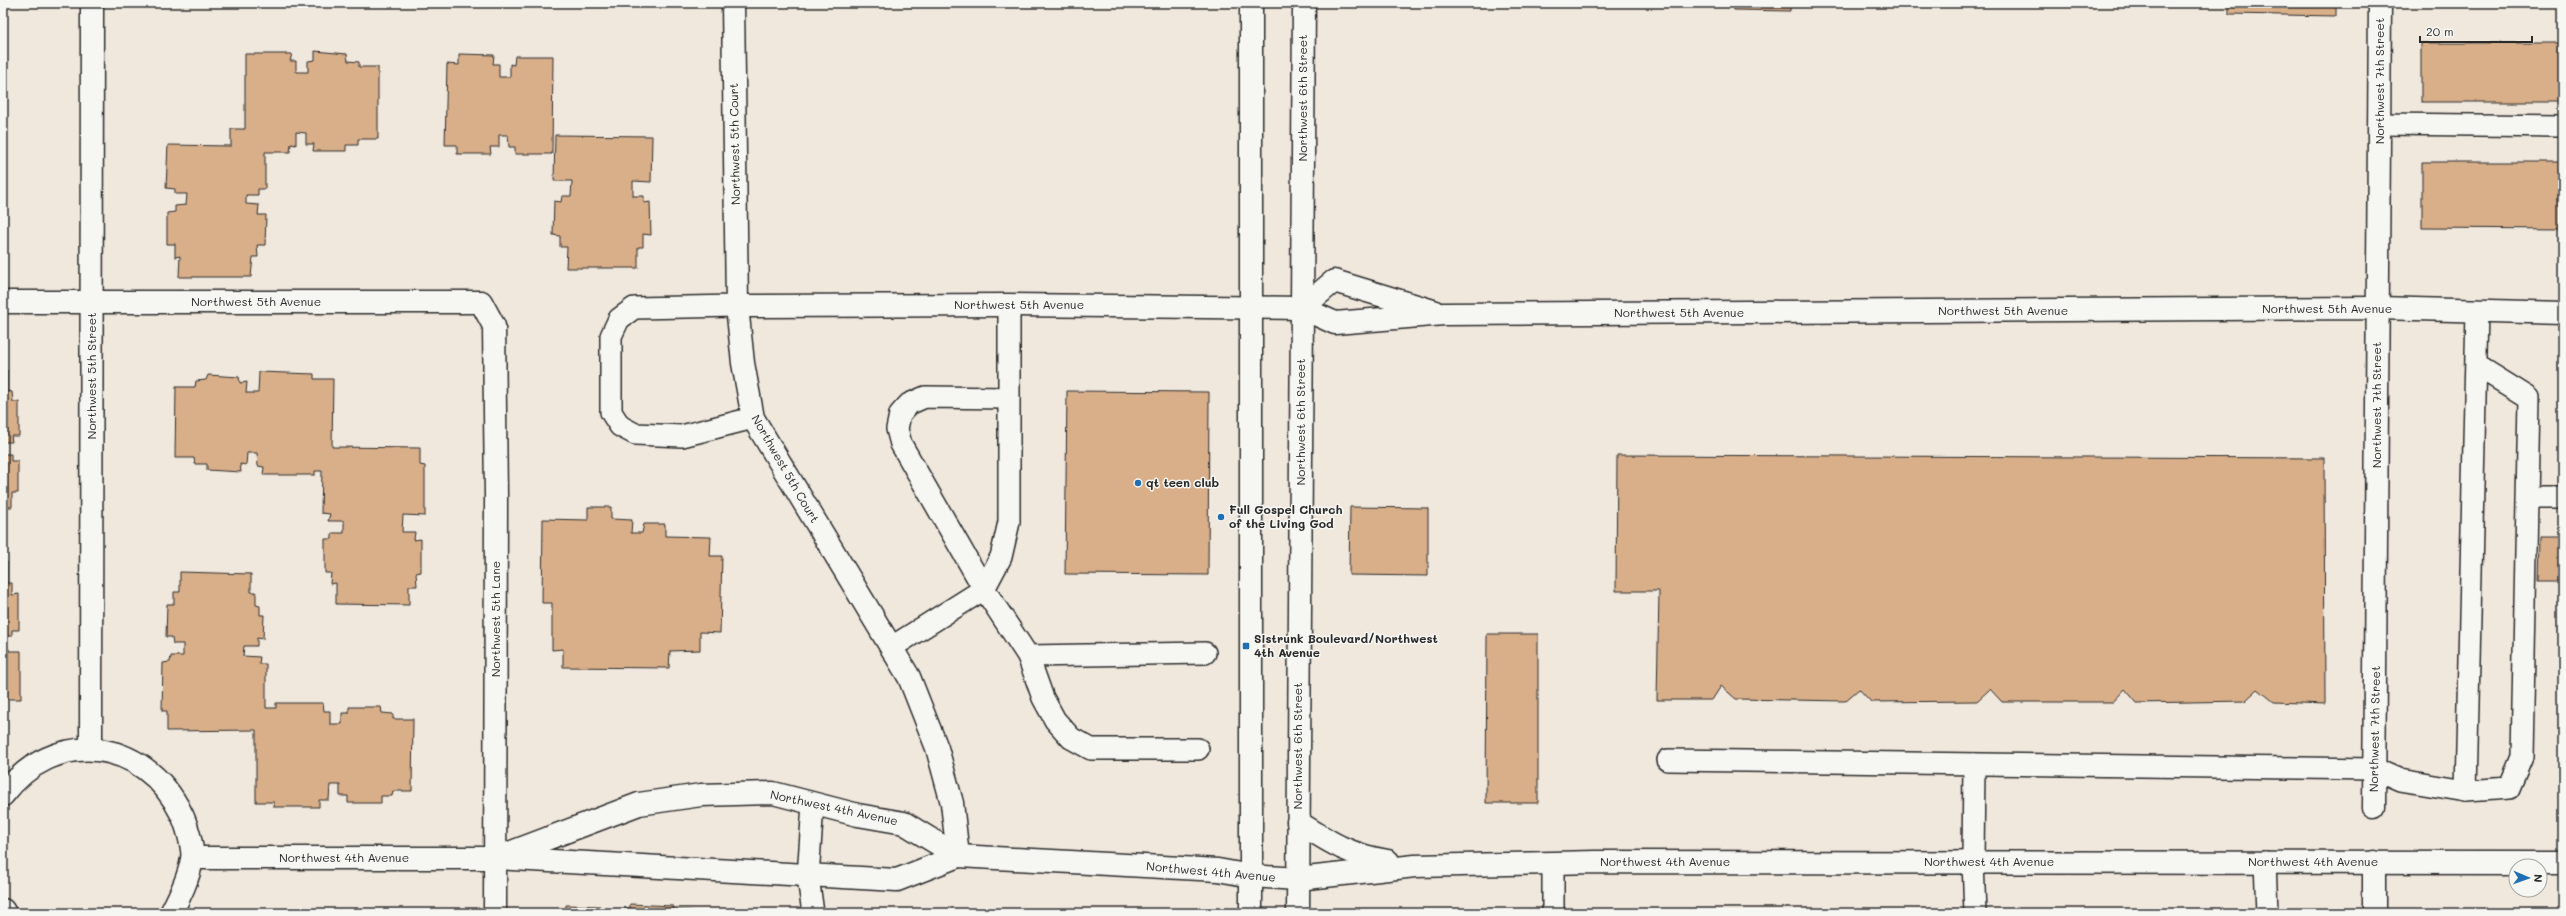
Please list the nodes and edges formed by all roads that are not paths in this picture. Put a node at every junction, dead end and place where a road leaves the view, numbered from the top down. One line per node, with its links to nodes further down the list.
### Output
1 (92, 3): 9 (street, Northwest 5th Street)
2 (733, 3): 11 (street, Northwest 5th Court)
3 (1251, 3): 12 (street)
4 (1304, 3): 13 (street, Northwest 6th Street)
5 (2380, 3): 6 (street, Northwest 7th Street)
6 (2379, 124): 7 (lane); 14 (street, Northwest 7th Street)
7 (2563, 126)
8 (3, 302): 9 (street, Northwest 5th Avenue)
9 (92, 303): 18 (street, Northwest 5th Avenue); 28 (street, Northwest 5th Street)
10 (1009, 304): 11 (street, Northwest 5th Avenue); 12 (street, Northwest 5th Avenue); 20 (lane)
11 (737, 306): 21 (street, Northwest 5th Court); 21 (lane)
12 (1250, 308): 13 (street, Northwest 5th Avenue); 47 (street)
13 (1302, 308): 17 (street, Northwest 5th Avenue); 17 (street, Northwest 5th Avenue); 37 (street, Northwest 6th Street)
14 (2378, 308): 15 (street, Northwest 5th Avenue); 17 (street, Northwest 5th Avenue); 32 (street, Northwest 7th Street)
15 (2477, 311): 16 (street, Northwest 5th Avenue); 19 (lane)
16 (2563, 313)
17 (1444, 314)
18 (494, 326): 40 (street, Northwest 5th Lane)
19 (2476, 365): 22 (lane); 33 (lane)
20 (1009, 398): 24 (lane); 24 (lane)
21 (753, 418): 25 (street, Northwest 5th Court)
22 (2528, 498): 23 (lane); 33 (lane)
23 (2563, 498)
24 (984, 589): 25 (lane); 27 (lane)
25 (892, 647): 38 (street, Northwest 5th Court)
26 (1205, 653): 27 (lane)
27 (1028, 656): 29 (lane)
28 (91, 749): 34 (street); 39 (street)
29 (1198, 749)
30 (1668, 760): 31 (lane)
31 (1974, 764): 32 (lane); 41 (lane)
32 (2375, 769): 33 (lane); 36 (street, Northwest 7th Street)
33 (2466, 791)
34 (3, 795)
35 (813, 804): 38 (street, Northwest 4th Avenue); 40 (street, Northwest 4th Avenue); 48 (lane)
36 (2374, 806)
37 (1298, 822): 46 (street, Northwest 4th Avenue); 49 (street, Northwest 6th Street)
38 (958, 856): 47 (street, Northwest 4th Avenue); 48 (street, Northwest 4th Avenue)
39 (193, 858): 40 (street, Northwest 4th Avenue); 53 (street)
40 (496, 858): 48 (street, Northwest 4th Avenue); 54 (street, Northwest 5th Lane)
41 (1973, 862): 42 (street, Northwest 4th Avenue); 44 (street, Northwest 4th Avenue); 58 (lane)
42 (2265, 862): 43 (street, Northwest 4th Avenue); 59 (lane)
43 (2374, 862): 45 (street, Northwest 4th Avenue); 60 (street)
44 (1553, 863): 46 (street, Northwest 4th Avenue); 51 (lane)
45 (2563, 863)
46 (1415, 866): 49 (street, Northwest 4th Avenue)
47 (1251, 876): 49 (street, Northwest 4th Avenue); 56 (street)
48 (808, 877): 55 (lane)
49 (1298, 879): 57 (street, Northwest 6th Street)
50 (3, 910): 52 (street)
51 (1553, 912)
52 (5, 913)
53 (171, 913)
54 (495, 913)
55 (814, 913)
56 (1251, 913)
57 (1298, 913)
58 (1976, 913)
59 (2267, 913)
60 (2374, 913)

